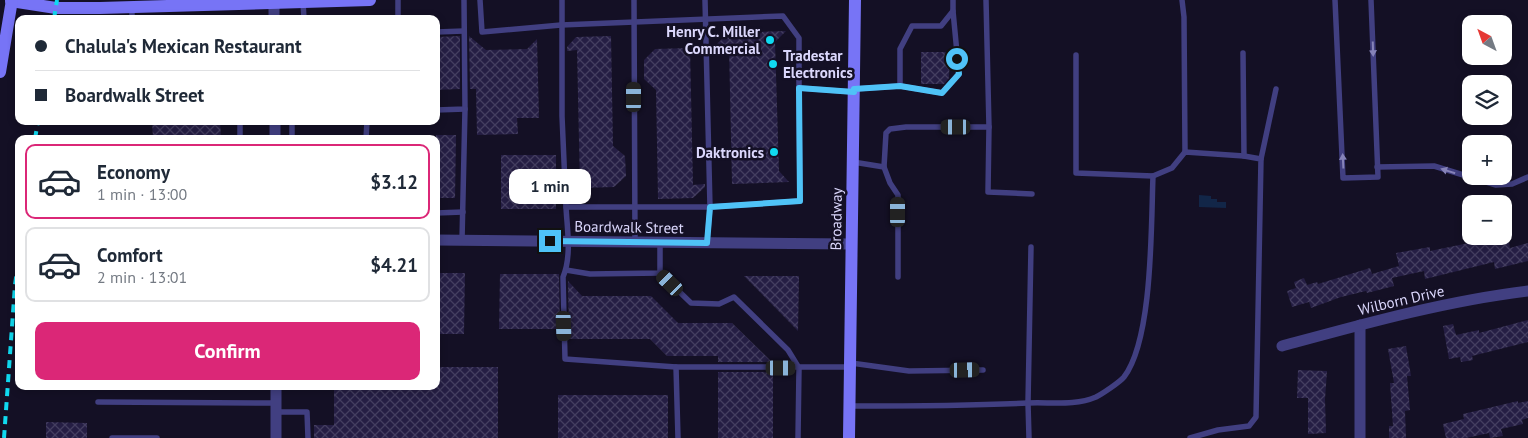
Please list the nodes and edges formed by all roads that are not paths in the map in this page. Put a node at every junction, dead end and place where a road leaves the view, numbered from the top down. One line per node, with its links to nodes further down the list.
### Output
1 (10, 0): 18 (main road); 31 (main road)
2 (370, 0): 15 (main road)
3 (398, 0): 23 (lane)
4 (464, 0): 27 (lane)
5 (480, 0): 26 (lane)
6 (562, 0): 26 (lane)
7 (634, 0): 25 (lane)
8 (705, 0): 24 (lane)
9 (855, 0): 35 (main road, Broadway)
10 (953, 0): 19 (lane)
11 (986, 0): 38 (lane)
12 (1182, 0): 39 (lane)
13 (1335, 0): 44 (lane, one-way to 13)
14 (1371, 0): 44 (lane, one-way to 44)
15 (322, 1): 16 (main road)
16 (303, 2): 17 (main road); 22 (lane)
17 (274, 3): 20 (main road); 21 (street)
18 (100, 4): 20 (main road)
19 (953, 11): 32 (lane); 32 (lane)
20 (132, 13)
21 (274, 15)
22 (304, 15)
23 (398, 15)
24 (704, 20): 25 (lane); 33 (lane); 50 (lane)
25 (634, 23): 26 (lane); 49 (lane)
26 (561, 25): 48 (lane)
27 (464, 31): 28 (lane); 36 (lane)
28 (440, 32)
29 (1244, 54): 40 (lane)
30 (1076, 55): 45 (lane)
31 (0, 72)
32 (900, 86): 35 (lane)
33 (799, 88): 35 (lane); 50 (lane)
34 (1276, 89): 41 (lane)
35 (854, 91): 42 (main road, Broadway)
36 (464, 109): 37 (lane); 52 (lane)
37 (440, 110)
38 (989, 127): 43 (lane); 47 (lane)
39 (1185, 152): 40 (lane); 45 (lane)
40 (1244, 156): 41 (lane)
41 (1261, 159): 84 (lane)
42 (853, 162): 43 (lane); 59 (main road, Broadway)
43 (884, 167): 63 (lane)
44 (1377, 167): 46 (lane, one-way to 44)
45 (1153, 176): 73 (lane)
46 (1528, 177)
47 (1032, 194)
48 (566, 207): 49 (lane); 55 (lane)
49 (634, 207): 50 (lane); 56 (lane)
50 (710, 207): 58 (lane)
51 (440, 212): 52 (lane)
52 (463, 212): 54 (lane)
53 (440, 240): 54 (street, Boardwalk Street)
54 (462, 240): 55 (street, Boardwalk Street)
55 (568, 242): 56 (street, Boardwalk Street); 61 (lane)
56 (635, 242): 57 (street, Boardwalk Street)
57 (660, 243): 58 (street, Boardwalk Street); 62 (lane)
58 (707, 243): 59 (street, Boardwalk Street)
59 (851, 244): 67 (main road, Broadway)
60 (1031, 247): 73 (lane)
61 (566, 270): 62 (lane); 68 (lane)
62 (660, 273): 69 (lane)
63 (898, 278)
64 (1528, 291): 65 (street, Wilborn Drive)
65 (1360, 325): 66 (street, Wilborn Drive); 85 (street)
66 (1282, 346)
67 (851, 365): 69 (lane); 70 (lane); 74 (main road, Broadway)
68 (676, 367): 69 (lane); 80 (lane)
69 (799, 368): 81 (lane)
70 (983, 370)
71 (276, 390): 75 (street)
72 (98, 402): 75 (lane)
73 (1028, 403): 74 (lane); 83 (lane)
74 (850, 406): 82 (main road, Broadway)
75 (276, 408): 78 (street); 79 (lane)
76 (112, 438): 77 (lane)
77 (157, 438)
78 (276, 438)
79 (308, 438)
80 (678, 438)
81 (798, 438)
82 (850, 438)
83 (1029, 438)
84 (1190, 438)
85 (1360, 438)

